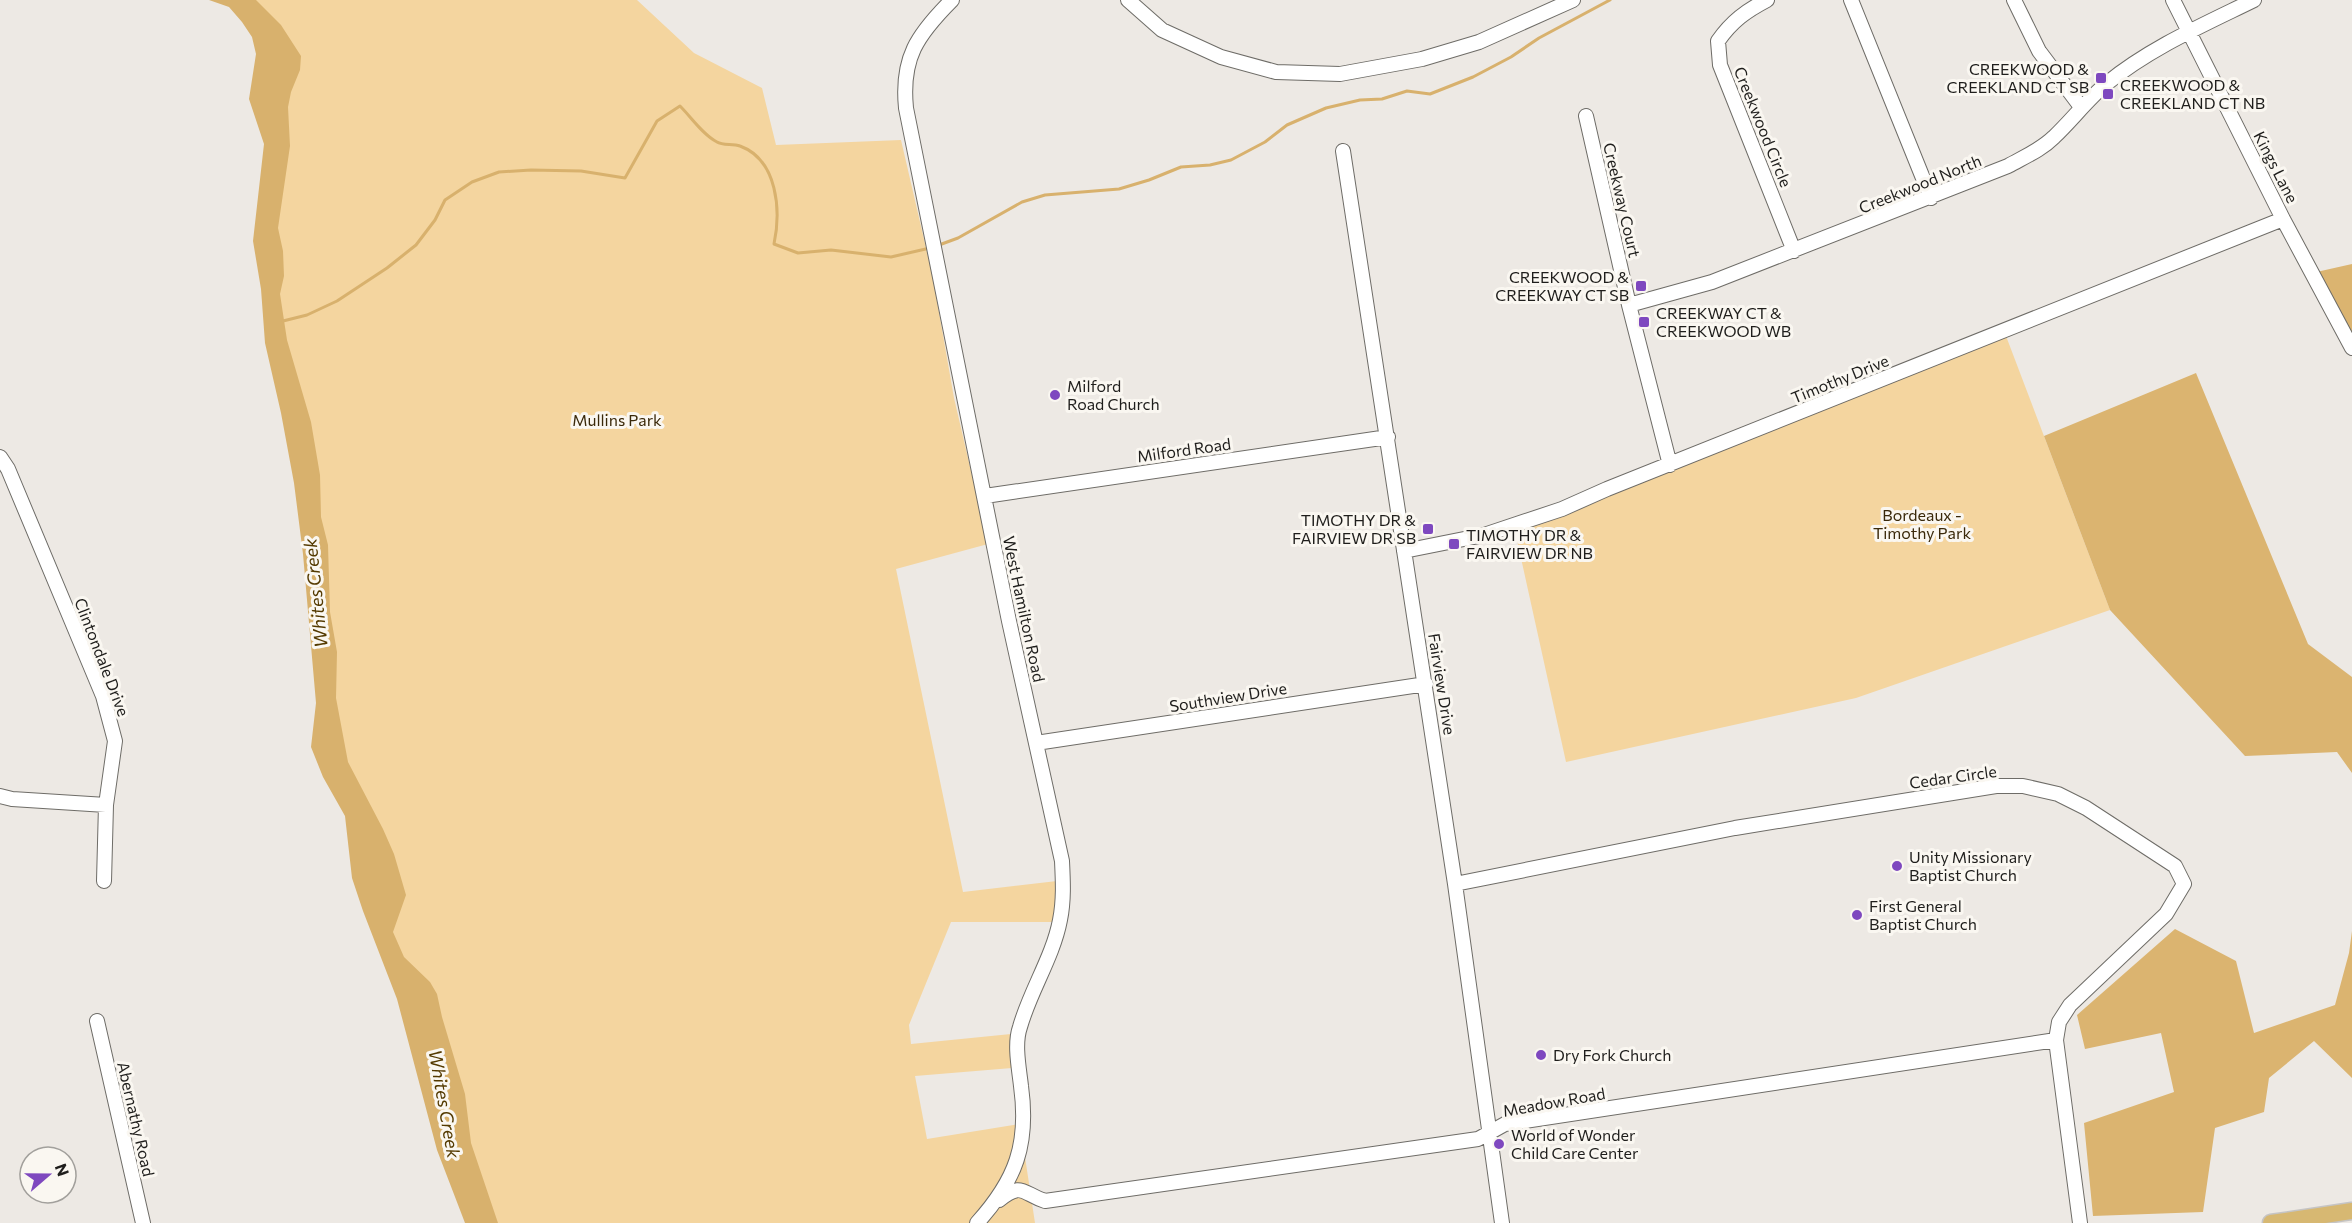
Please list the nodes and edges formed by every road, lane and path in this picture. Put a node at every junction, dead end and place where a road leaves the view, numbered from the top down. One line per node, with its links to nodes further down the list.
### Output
1 (952, 0): 21 (street, West Hamilton Road)
2 (1128, 0): 3 (street)
3 (1573, 0)
4 (1767, 0): 15 (street, Creekwood Circle)
5 (1851, 0): 13 (street)
6 (2014, 0): 10 (street)
7 (2173, 0): 9 (street, Kings Lane)
8 (2254, 0): 9 (street, Creekwood North)
9 (2188, 32): 10 (street, Creekwood North); 14 (street, Kings Lane)
10 (2081, 107): 13 (street, Creekwood North)
11 (1586, 116): 16 (street, Creekway Court)
12 (1343, 151): 18 (street, Fairview Drive)
13 (1931, 198): 15 (street, Creekwood North)
14 (2283, 219): 17 (street, Kings Lane); 20 (street, Timothy Drive)
15 (1794, 251): 16 (street, Creekwood North)
16 (1629, 305): 20 (street, Creekway Court)
17 (2352, 348)
18 (1388, 437): 21 (street, Milford Road); 22 (street, Fairview Drive)
19 (0, 457): 26 (street, Clintondale Drive)
20 (1670, 465): 22 (street, Timothy Drive)
21 (985, 496): 24 (street, West Hamilton Road)
22 (1404, 551): 23 (street, Fairview Drive)
23 (1425, 684): 24 (street, Southview Drive); 28 (street, Fairview Drive)
24 (1036, 743): 32 (street, West Hamilton Road)
25 (0, 796): 26 (street)
26 (106, 805): 27 (street, Clintondale Drive)
27 (104, 881)
28 (1455, 884): 30 (street, Cedar Circle); 31 (street, Fairview Drive)
29 (97, 1021): 34 (street, Abernathy Road)
30 (2056, 1041): 31 (street, Meadow Road); 37 (street, Cedar Circle)
31 (1488, 1134): 32 (street, Meadow Road); 36 (street, Fairview Drive)
32 (996, 1202): 35 (street, West Hamilton Road)
33 (2352, 1211): 38 (main road)
34 (143, 1223)
35 (977, 1223)
36 (1502, 1223)
37 (2080, 1223)
38 (2271, 1223)

